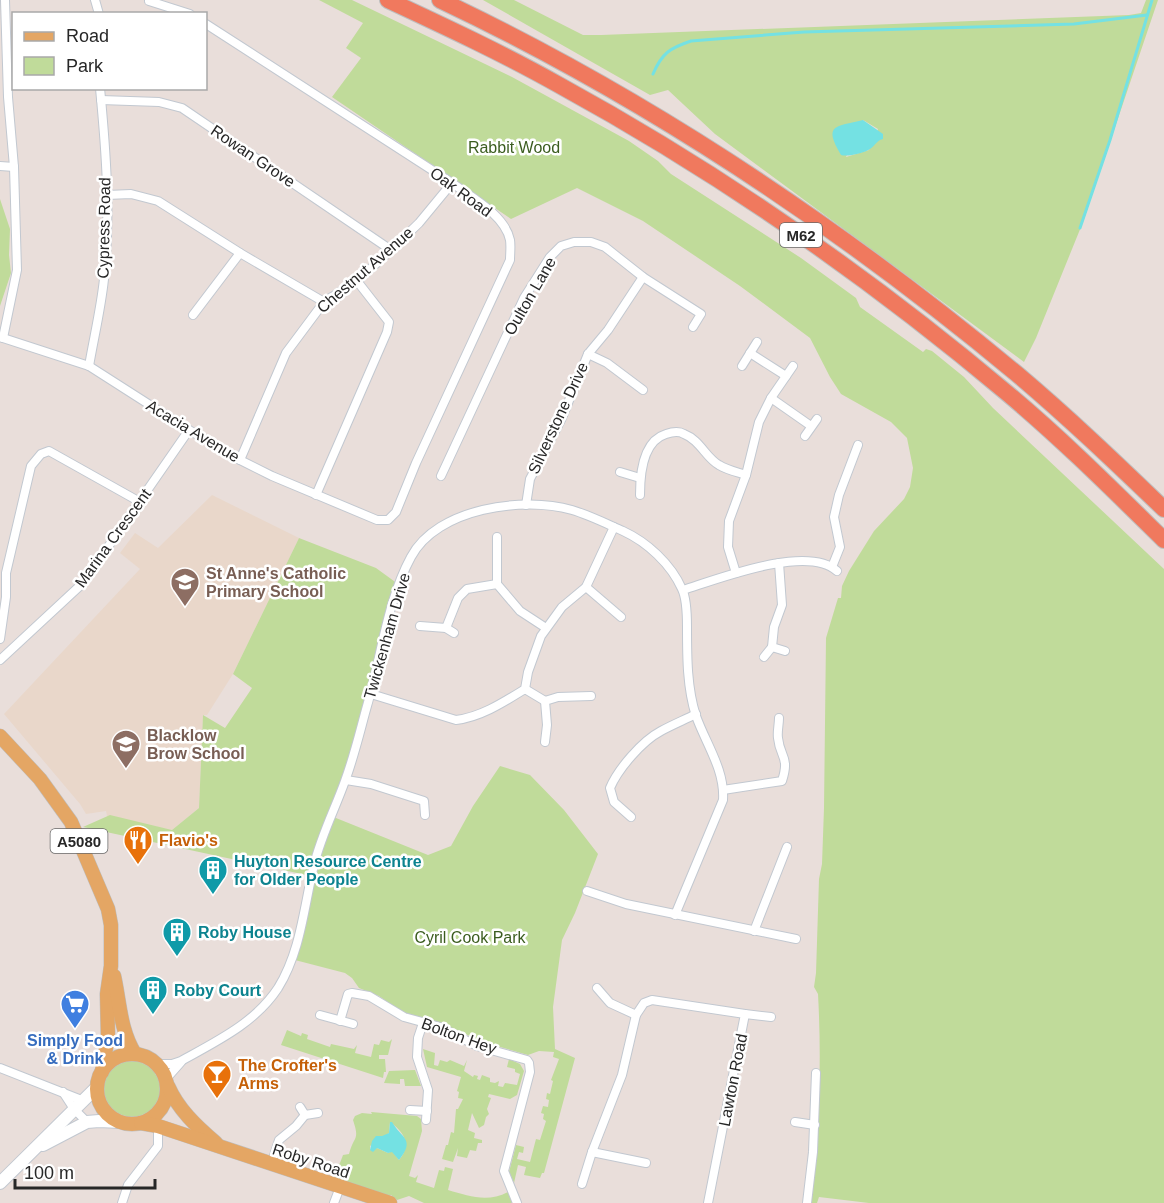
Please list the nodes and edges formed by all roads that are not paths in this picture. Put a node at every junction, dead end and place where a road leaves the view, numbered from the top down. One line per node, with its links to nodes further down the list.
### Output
1 (5, 0): 8 (street)
2 (388, 0): 49 (highway, M62)
3 (440, 0): 45 (highway, M62)
4 (149, 1): 5 (street)
5 (184, 12)
6 (207, 25): 12 (street, Oak Road)
7 (100, 90): 9 (street, Cypress Road)
8 (4, 97): 11 (street)
9 (101, 100): 13 (street, Cypress Road); 14 (street, Rowan Grove)
10 (0, 166): 11 (street)
11 (14, 167): 21 (street)
12 (452, 183): 14 (street, Chestnut Avenue); 46 (street, Oak Road)
13 (107, 195): 15 (street); 25 (street, Cypress Road)
14 (392, 250): 17 (street, Chestnut Avenue)
15 (240, 253): 18 (street); 19 (street)
16 (643, 277): 20 (street, Oulton Lane); 24 (street, Silverstone Drive); 39 (street, Oulton Lane)
17 (357, 281): 18 (street, Chestnut Avenue); 41 (street)
18 (324, 302): 36 (street, Chestnut Avenue)
19 (193, 315)
20 (693, 327)
21 (2, 337): 25 (street, Acacia Avenue)
22 (757, 342): 23 (street)
23 (750, 353): 26 (street); 28 (street)
24 (588, 354): 29 (street); 44 (street, Silverstone Drive)
25 (89, 366): 33 (street, Acacia Avenue)
26 (742, 366)
27 (793, 366): 28 (street)
28 (786, 376): 30 (street)
29 (643, 390)
30 (771, 398): 32 (street); 38 (street)
31 (818, 419): 32 (street)
32 (811, 426): 34 (street)
33 (189, 430): 36 (street, Acacia Avenue); 43 (street, Marina Crescent)
34 (805, 436)
35 (858, 446): 50 (street)
36 (240, 460): 41 (street, Acacia Avenue)
37 (620, 472): 40 (street)
38 (746, 475): 40 (street); 52 (street)
39 (441, 476)
40 (640, 478): 42 (street)
41 (316, 495): 46 (street, Acacia Avenue)
42 (640, 495)
43 (140, 502): 51 (street); 63 (street, Marina Crescent)
44 (526, 505): 47 (street, Twickenham Drive); 65 (street, Twickenham Drive)
45 (1164, 509)
46 (388, 520)
47 (614, 527): 54 (street); 55 (street, Twickenham Drive)
48 (497, 537): 53 (street)
49 (1164, 540)
50 (779, 563): 52 (street); 60 (street)
51 (3, 572): 59 (street)
52 (736, 573): 55 (street)
53 (497, 584): 57 (street); 58 (street)
54 (586, 586): 56 (street); 58 (street)
55 (683, 590): 68 (street, Twickenham Drive)
56 (621, 616)
57 (420, 626)
58 (546, 628): 64 (street)
59 (0, 639)
60 (772, 647): 61 (street); 62 (street)
61 (784, 651)
62 (764, 657)
63 (0, 660)
64 (525, 689): 65 (street); 67 (street)
65 (371, 694): 72 (street, Twickenham Drive)
66 (591, 696): 67 (street)
67 (545, 701): 71 (street)
68 (696, 714): 73 (street, Twickenham Drive); 75 (street)
69 (779, 718): 73 (street)
70 (0, 736): 81 (main road, A5080)
71 (545, 742)
72 (346, 780): 74 (street); 91 (street, Twickenham Drive)
73 (723, 790): 78 (street, Twickenham Drive)
74 (425, 815)
75 (631, 817)
76 (787, 847): 79 (street)
77 (587, 891): 78 (street)
78 (675, 915): 79 (street)
79 (754, 931): 80 (street)
80 (796, 939)
81 (111, 966): 90 (main road, A5080); 94 (main road, A5080)
82 (597, 988): 85 (street)
83 (746, 1014): 85 (street, Lawton Road); 86 (street); 121 (street, Lawton Road)
84 (320, 1015): 87 (street)
85 (636, 1016): 111 (street)
86 (771, 1017)
87 (340, 1021): 88 (street, Bolton Hey); 89 (street)
88 (423, 1023): 101 (street); 120 (street, Bolton Hey)
89 (353, 1024)
90 (135, 1054): 92 (main road); 94 (main road)
91 (181, 1061): 92 (street, Twickenham Drive); 96 (street, Twickenham Drive)
92 (156, 1064): 96 (main road)
93 (0, 1068): 98 (street)
94 (102, 1072): 97 (main road, A5080)
95 (816, 1074): 107 (street)
96 (167, 1083): 106 (main road); 109 (main road, Roby Road)
97 (97, 1087): 99 (main road); 104 (main road)
98 (63, 1092): 99 (street); 100 (street)
99 (84, 1101): 100 (main road)
100 (74, 1109): 103 (street); 110 (main road)
101 (410, 1110)
102 (318, 1113): 113 (street)
103 (87, 1122): 104 (main road); 110 (main road)
104 (120, 1122): 106 (main road)
105 (795, 1122): 107 (street)
106 (141, 1124): 108 (main road, Roby Road)
107 (814, 1125): 122 (street)
108 (158, 1126): 109 (main road, Roby Road); 117 (street)
109 (222, 1148): 113 (main road, Roby Road)
110 (31, 1151): 114 (main road)
111 (592, 1152): 112 (street); 115 (street)
112 (646, 1163)
113 (271, 1165): 116 (main road, Roby Road)
114 (0, 1183)
115 (582, 1184)
116 (340, 1187): 118 (street); 119 (main road, Roby Road)
117 (122, 1203)
118 (334, 1203)
119 (390, 1203)
120 (517, 1203)
121 (708, 1203)
122 (807, 1203)

